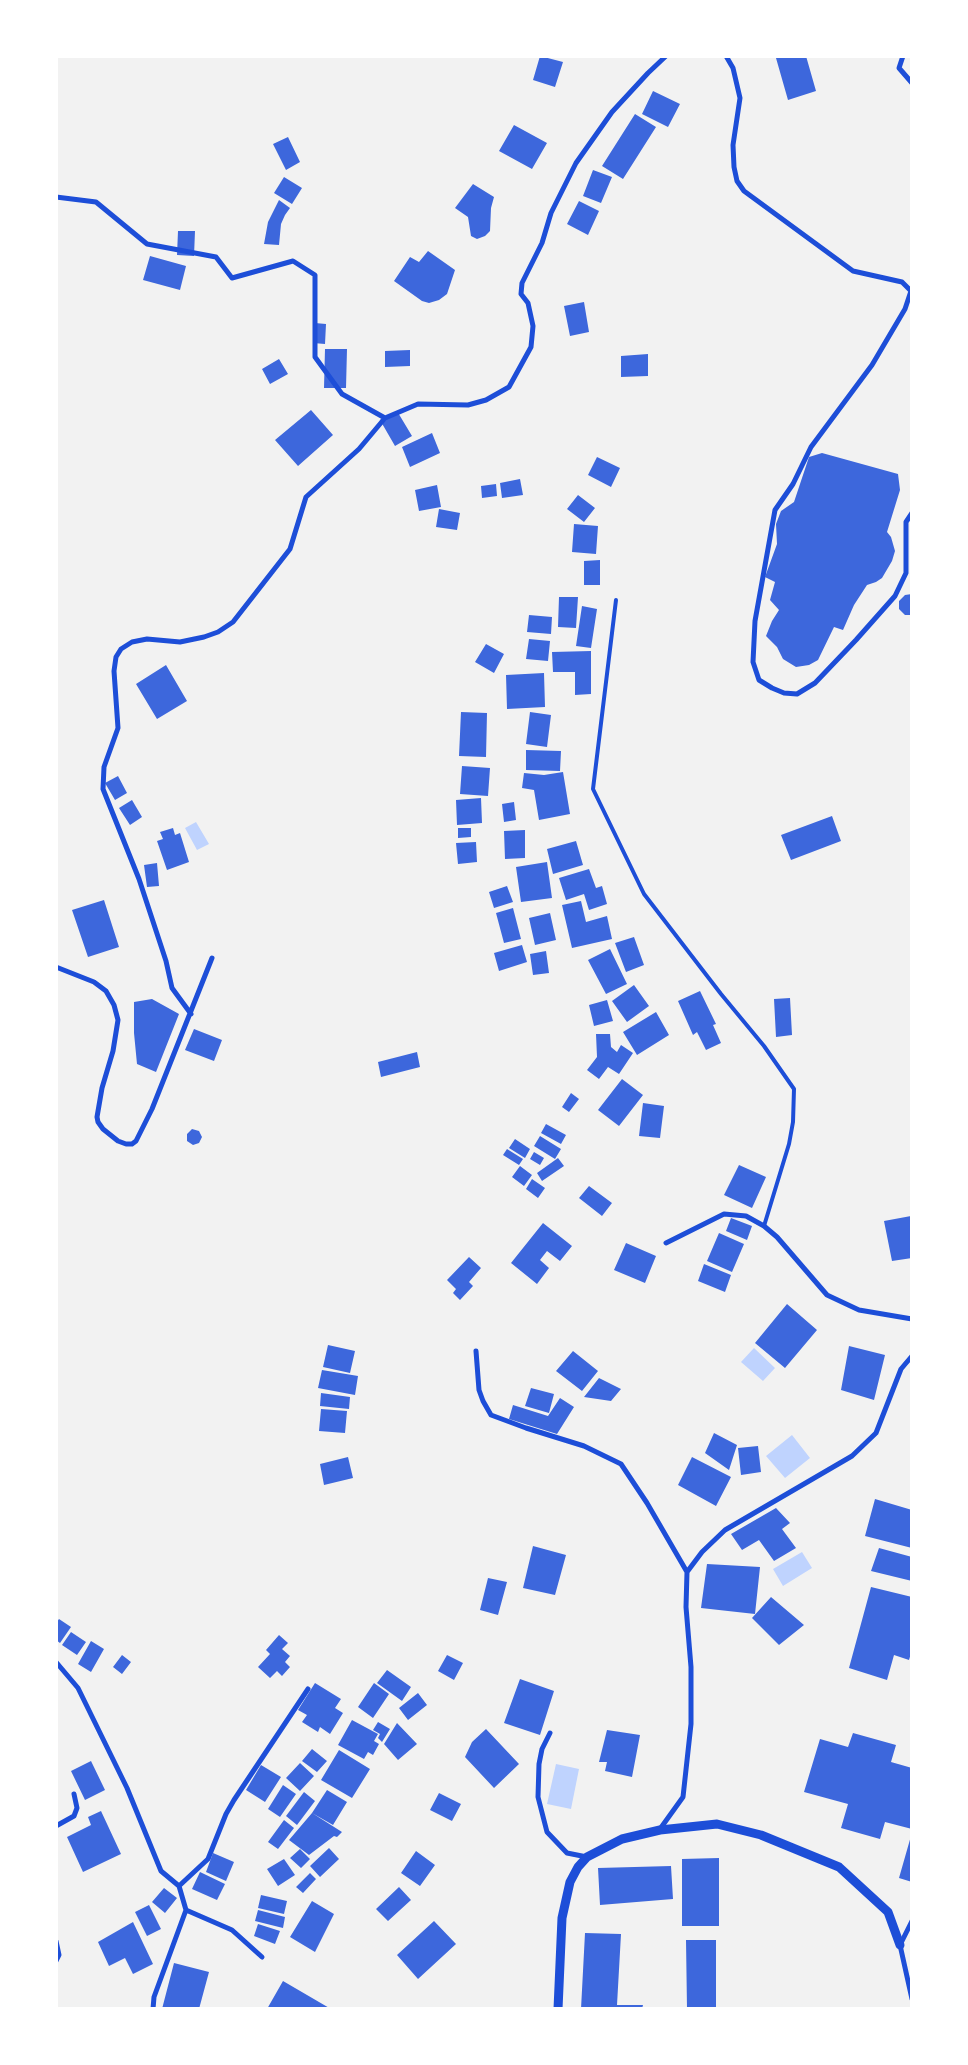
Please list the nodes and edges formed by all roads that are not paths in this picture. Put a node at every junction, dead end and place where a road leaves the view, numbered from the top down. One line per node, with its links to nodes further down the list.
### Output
1 (666, 56): 7 (street)
2 (726, 56): 6 (street)
3 (903, 56): 4 (street)
4 (912, 83)
5 (56, 197): 7 (street)
6 (912, 291): 8 (street)
7 (385, 418): 12 (street)
8 (912, 513)
9 (616, 600): 13 (lane)
10 (212, 958): 12 (street)
11 (56, 967): 12 (street)
12 (191, 1014)
13 (764, 1226): 14 (street); 15 (street)
14 (666, 1243)
15 (912, 1319)
16 (476, 1351): 18 (street)
17 (912, 1356): 18 (street)
18 (687, 1572): 24 (street)
19 (56, 1662): 26 (street)
20 (308, 1689): 26 (street)
21 (550, 1733): 25 (street)
22 (74, 1794): 23 (street)
23 (56, 1826)
24 (660, 1830): 25 (street); 30 (street)
25 (587, 1857): 35 (street)
26 (179, 1886): 27 (street)
27 (186, 1910): 31 (street); 34 (street)
28 (912, 1921): 30 (street)
29 (56, 1941): 32 (street)
30 (900, 1945): 33 (street)
31 (262, 1957)
32 (56, 1961)
33 (912, 1998)
34 (153, 2009)
35 (558, 2009)

